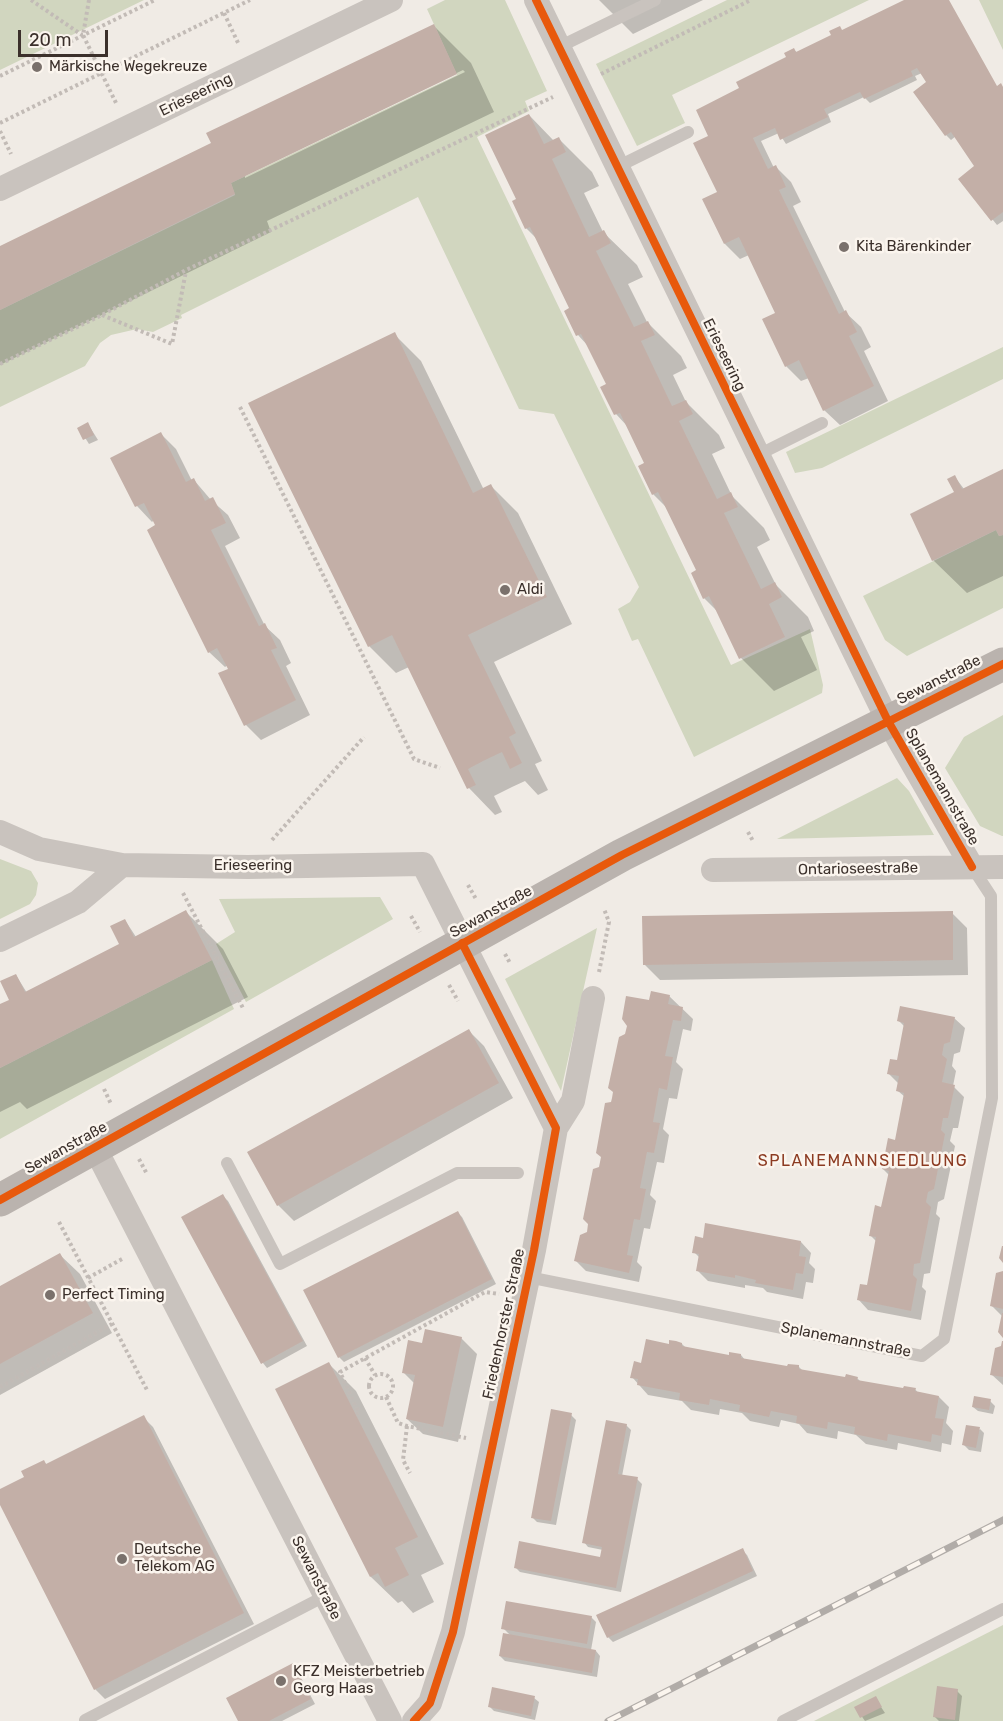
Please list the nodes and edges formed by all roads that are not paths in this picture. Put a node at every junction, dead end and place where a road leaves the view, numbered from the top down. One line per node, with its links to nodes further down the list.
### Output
1 (391, 0): 7 (street, Erieseering)
2 (536, 0): 4 (street, Erieseering)
3 (655, 0): 4 (lane)
4 (559, 47): 6 (street, Erieseering)
5 (688, 132): 6 (lane)
6 (617, 166): 9 (street, Erieseering)
7 (0, 189)
8 (822, 423): 9 (lane)
9 (758, 455): 11 (street, Erieseering)
10 (1003, 664): 11 (street, Sewanstraße)
11 (888, 721): 14 (street, Splanemannstraße); 18 (street, Sewanstraße)
12 (0, 832): 13 (street, Erieseering)
13 (122, 865): 17 (street); 18 (street, Erieseering)
14 (972, 867): 15 (street, Ontarioseestraße); 16 (street, Ontarioseestraße); 25 (lane, Splanemannstraße)
15 (1003, 867)
16 (713, 870)
17 (0, 940)
18 (462, 943): 20 (street); 21 (street, Sewanstraße)
19 (593, 998): 20 (street, Friedenhorster Straße)
20 (556, 1128): 25 (street, Friedenhorster Straße)
21 (95, 1148): 24 (street, Sewanstraße); 26 (street, Sewanstraße)
22 (227, 1162): 23 (lane)
23 (518, 1173)
24 (0, 1200)
25 (526, 1287): 30 (street, Friedenhorster Straße)
26 (326, 1596): 28 (lane); 29 (street, Sewanstraße)
27 (1003, 1609): 31 (lane)
28 (85, 1720)
29 (390, 1721)
30 (414, 1721)
31 (783, 1721)

